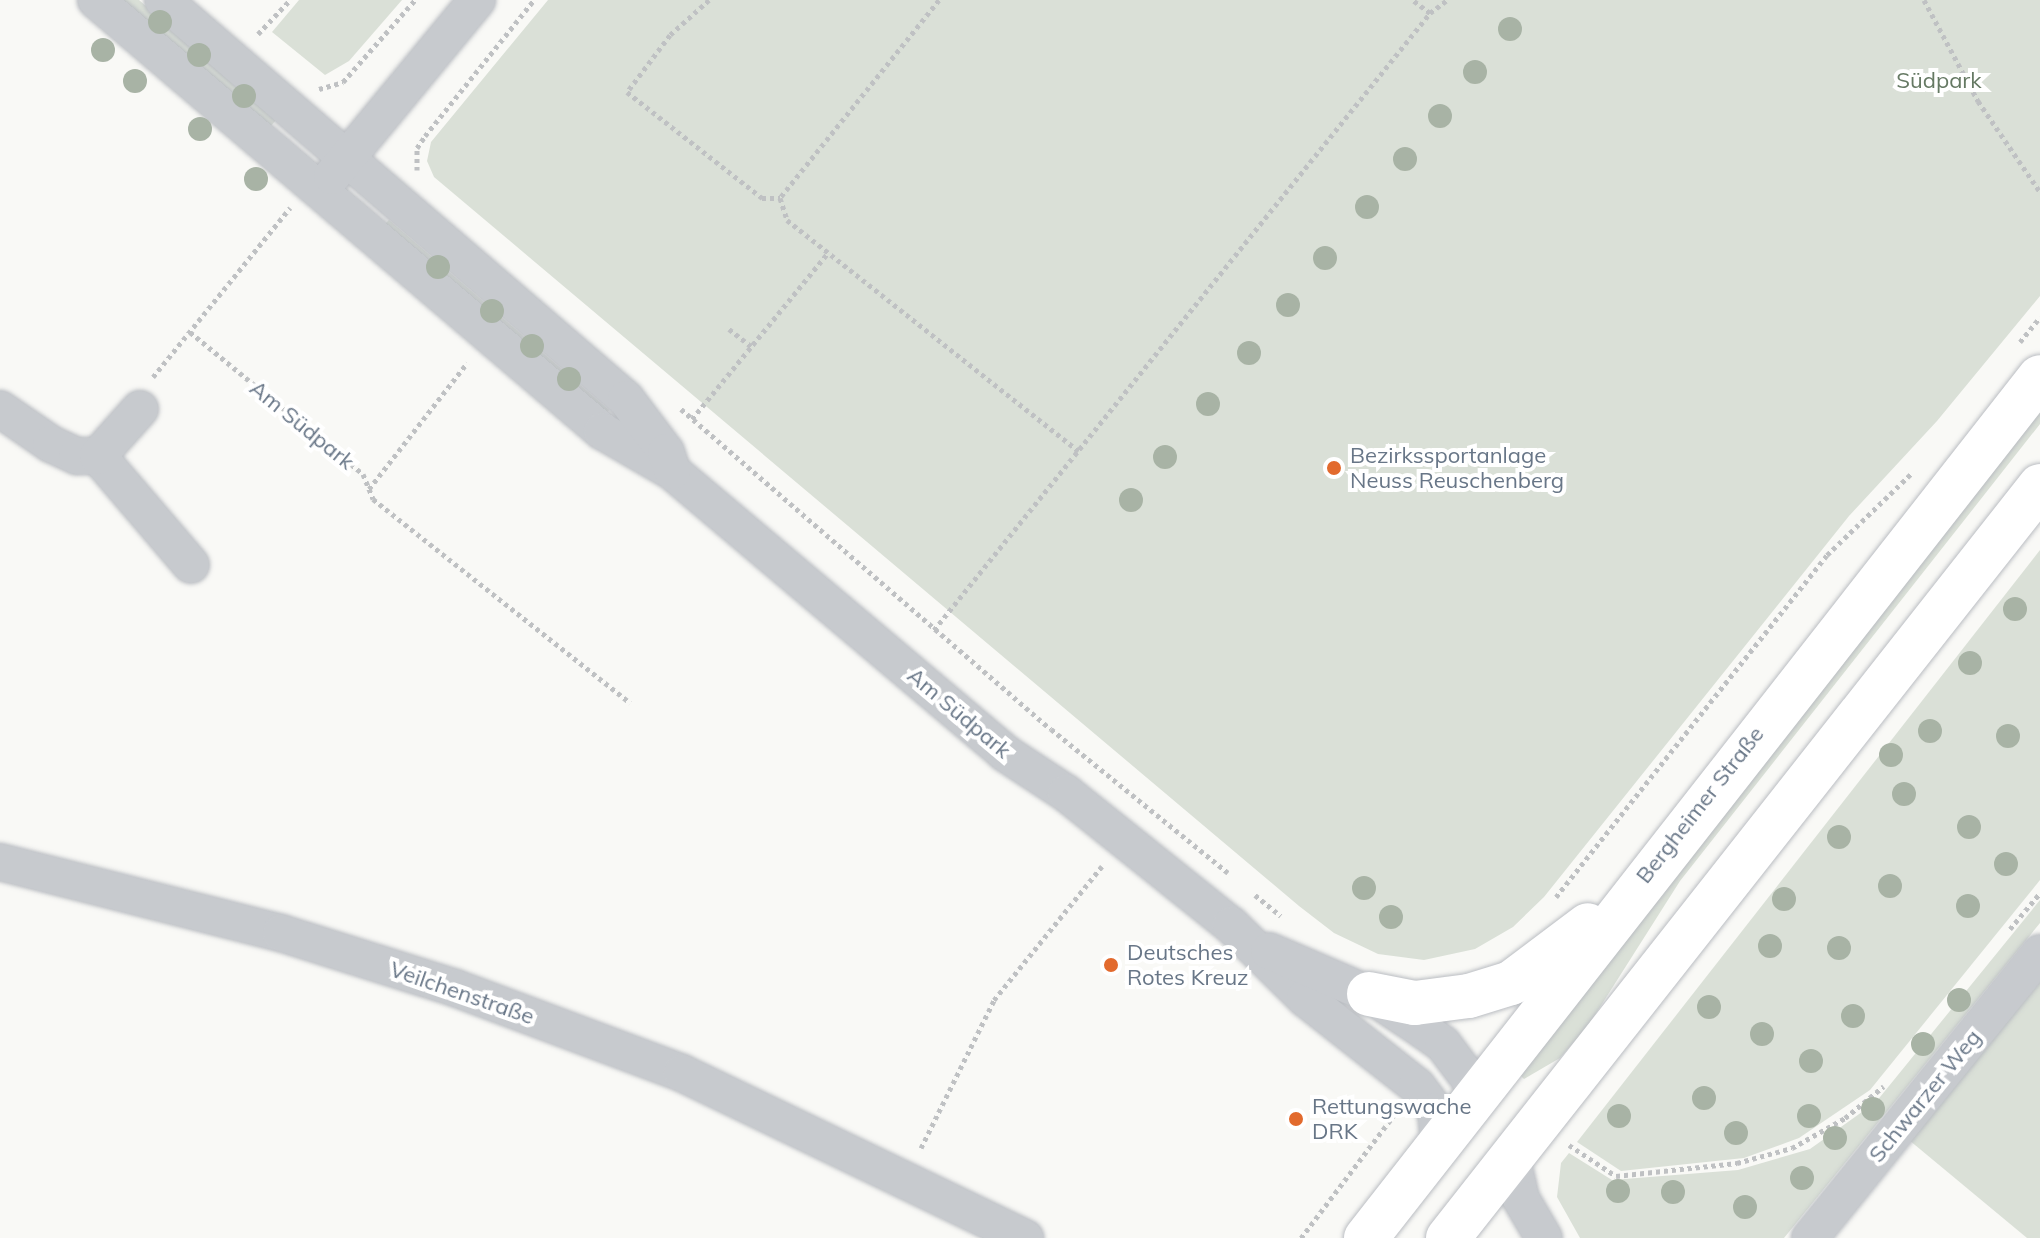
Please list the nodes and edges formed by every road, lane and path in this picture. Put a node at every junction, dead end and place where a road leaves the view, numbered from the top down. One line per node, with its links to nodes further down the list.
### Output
1 (96, 0): 17 (street, Am Südpark)
2 (163, 0): 15 (street, Am Südpark)
3 (290, 0): 13 (path)
4 (415, 0): 14 (path)
5 (477, 0): 15 (street)
6 (534, 0): 16 (path)
7 (709, 0): 19 (path)
8 (939, 0): 19 (path)
9 (1413, 0): 12 (path)
10 (1447, 0): 12 (path)
11 (1924, 0): 18 (path)
12 (1430, 13): 31 (path)
13 (254, 38)
14 (316, 89)
15 (346, 159): 17 (street); 34 (street, Am Südpark)
16 (422, 183)
17 (313, 188): 23 (path); 24 (street, Am Südpark)
18 (2040, 192)
19 (780, 198): 20 (path)
20 (828, 253): 25 (path); 31 (path)
21 (2040, 317): 26 (path)
22 (729, 329): 25 (path)
23 (190, 332): 29 (path); 36 (path, Am Südpark)
24 (487, 337): 34 (street, Am Südpark); 36 (path)
25 (751, 346): 30 (path)
26 (2026, 365): 45 (main road, Bergheimer Straße)
27 (668, 398): 30 (path)
28 (0, 409): 32 (street)
29 (140, 409): 32 (street)
30 (692, 419): 38 (path)
31 (1078, 451): 38 (path)
32 (98, 456): 37 (street)
33 (1924, 461): 46 (path)
34 (673, 472): 40 (street, Am Südpark)
35 (2040, 486): 57 (main road)
36 (369, 489): 39 (path, Am Südpark)
37 (191, 565)
38 (934, 630): 42 (path)
39 (630, 703)
40 (1124, 839): 49 (street, Am Südpark); 58 (path)
41 (0, 862): 58 (street, Veilchenstraße)
42 (1230, 875)
43 (1242, 884): 47 (path)
44 (2040, 893): 48 (path)
45 (1629, 896): 51 (main road); 53 (main road, Bergheimer Straße)
46 (1553, 901)
47 (1290, 922)
48 (2001, 941)
49 (1253, 944): 51 (street, Am Südpark); 55 (street, Am Südpark)
50 (2040, 953): 64 (street, Schwarzer Weg)
51 (1369, 994): 53 (street, Am Südpark)
52 (1893, 1075): 54 (path)
53 (1479, 1092): 55 (main road, Bergheimer Straße); 57 (main road)
54 (1564, 1142)
55 (1439, 1143): 61 (main road, Bergheimer Straße)
56 (1367, 1149): 60 (path)
57 (1512, 1159): 62 (main road); 63 (street)
58 (906, 1178): 59 (street, Veilchenstraße)
59 (1025, 1238)
60 (1301, 1238)
61 (1366, 1238)
62 (1448, 1238)
63 (1544, 1238)
64 (1810, 1238)

